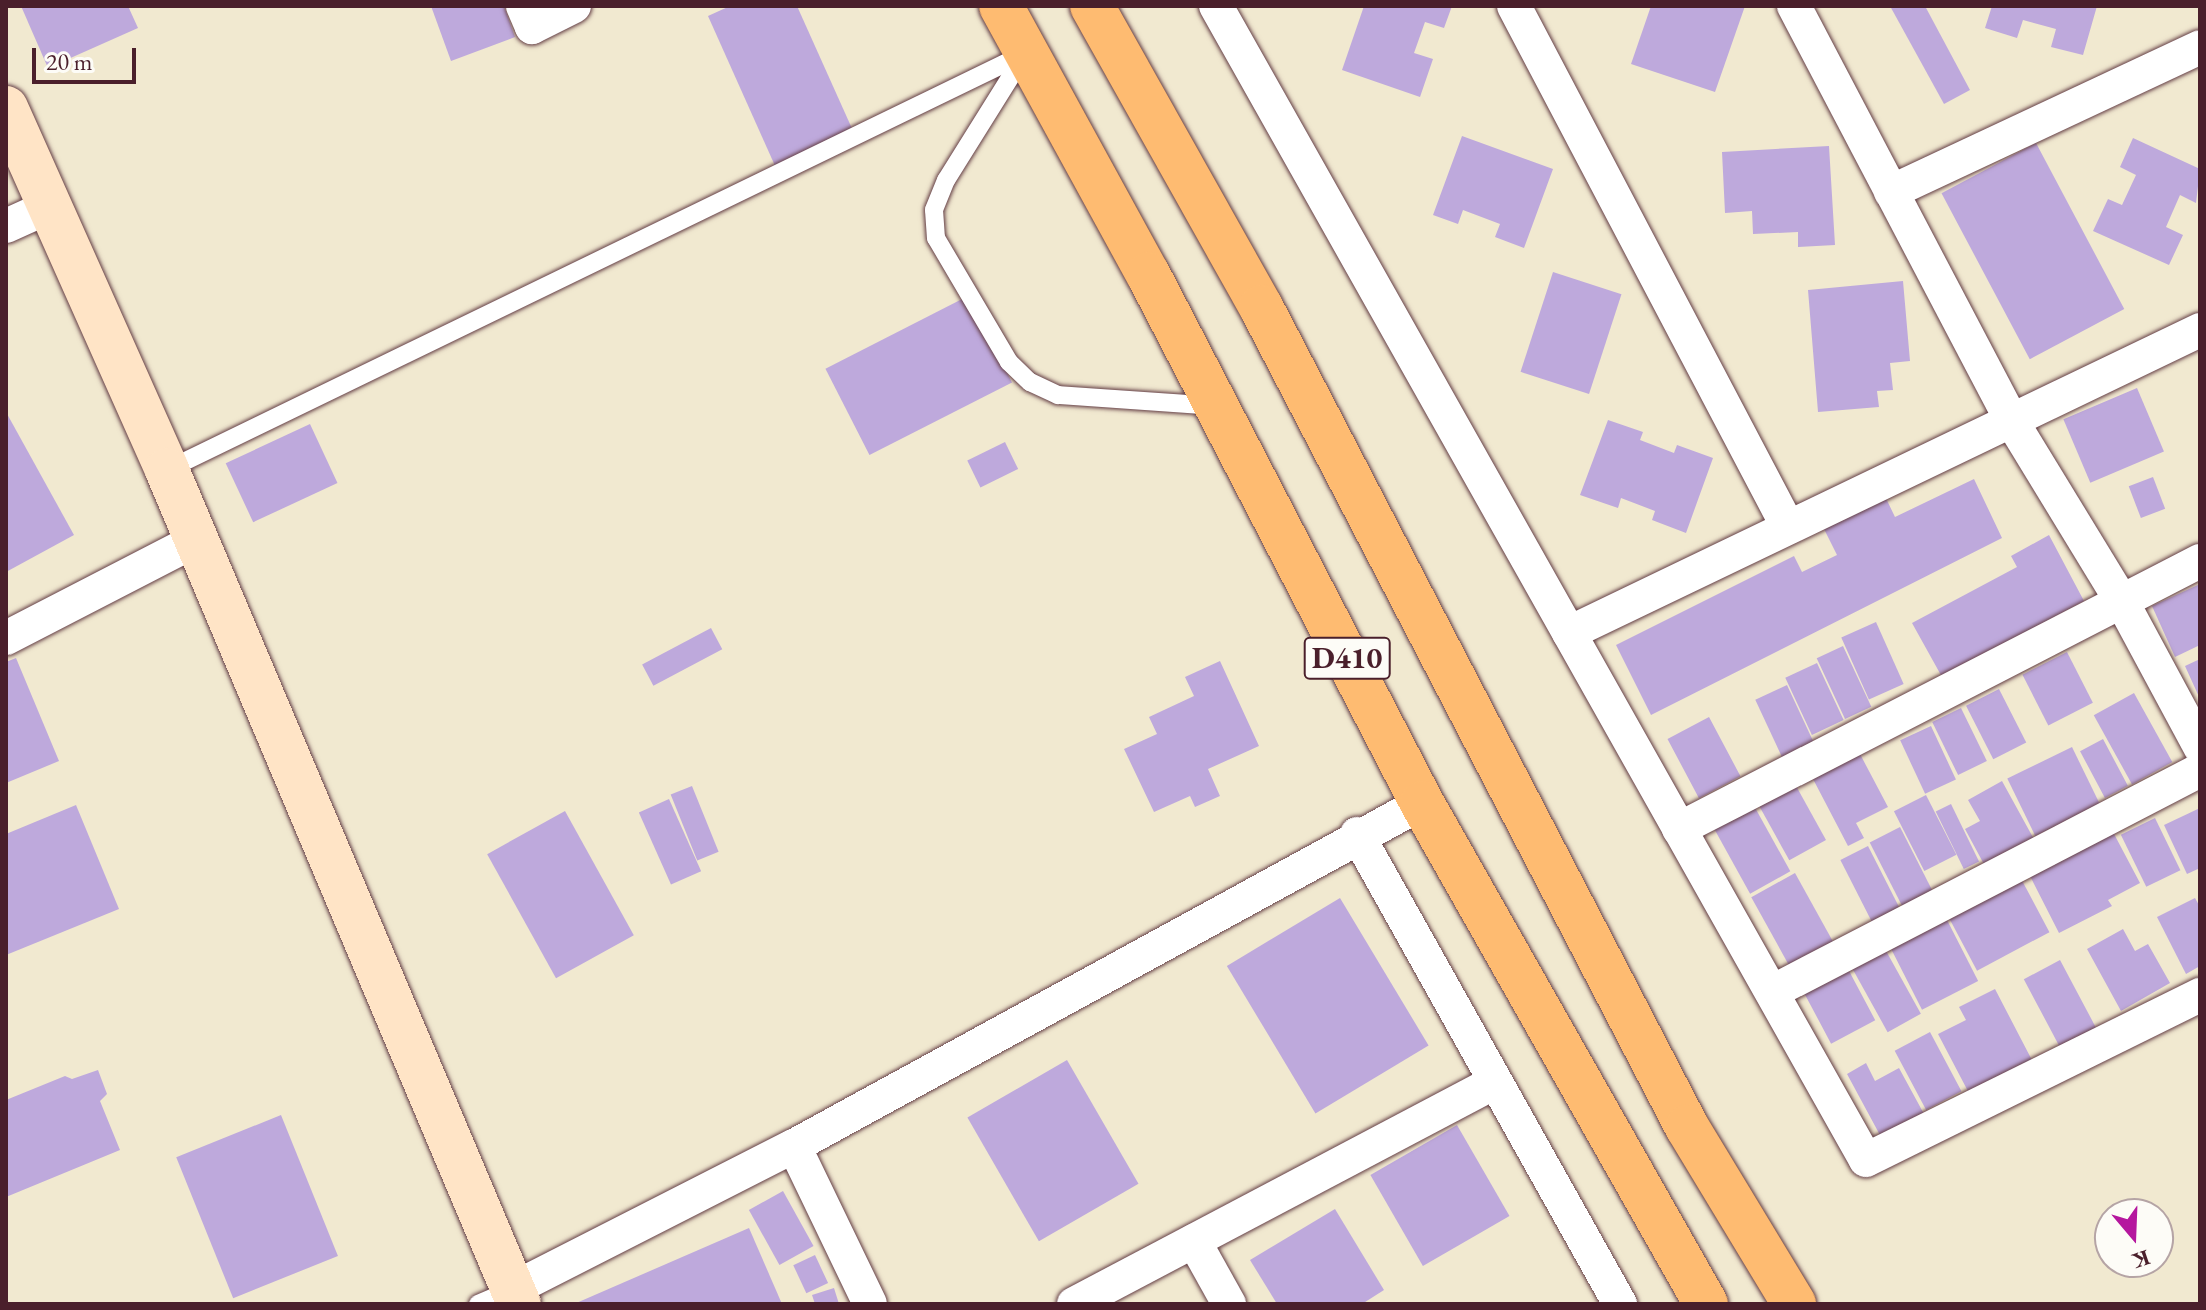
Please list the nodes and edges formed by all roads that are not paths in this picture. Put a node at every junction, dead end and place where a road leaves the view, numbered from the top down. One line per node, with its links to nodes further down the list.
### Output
1 (523, 6): 2 (street)
2 (574, 6)
3 (1001, 6): 9 (highway, D410)
4 (1092, 6): 40 (highway, D410)
5 (1216, 6): 22 (street)
6 (1514, 6): 18 (street)
7 (1794, 6): 11 (street)
8 (2200, 47): 11 (street)
9 (1024, 54): 15 (highway, D410); 15 (lane); 17 (lane)
10 (6, 108): 12 (street)
11 (1891, 192): 16 (street)
12 (50, 206): 13 (street); 17 (street)
13 (6, 226)
14 (2200, 330): 16 (street)
15 (1217, 406): 26 (highway, D410)
16 (2011, 420): 18 (street); 21 (street)
17 (167, 470): 19 (street)
18 (1788, 527): 22 (street)
19 (196, 540): 23 (street); 34 (street)
20 (2200, 561): 21 (street)
21 (2121, 600): 24 (street); 27 (street)
22 (1569, 633): 27 (street)
23 (6, 638)
24 (2200, 747)
25 (2200, 770): 29 (street)
26 (1422, 803): 28 (street); 39 (highway, D410)
27 (1679, 829): 29 (street)
28 (1357, 834): 31 (street); 32 (street)
29 (1772, 992): 30 (street)
30 (2200, 995)
31 (1494, 1083): 33 (street); 38 (street)
32 (794, 1146): 34 (street); 35 (street)
33 (1194, 1241): 36 (street); 37 (street)
34 (503, 1299)
35 (870, 1304)
36 (1074, 1304)
37 (1229, 1304)
38 (1620, 1304)
39 (1706, 1304)
40 (1794, 1304)

